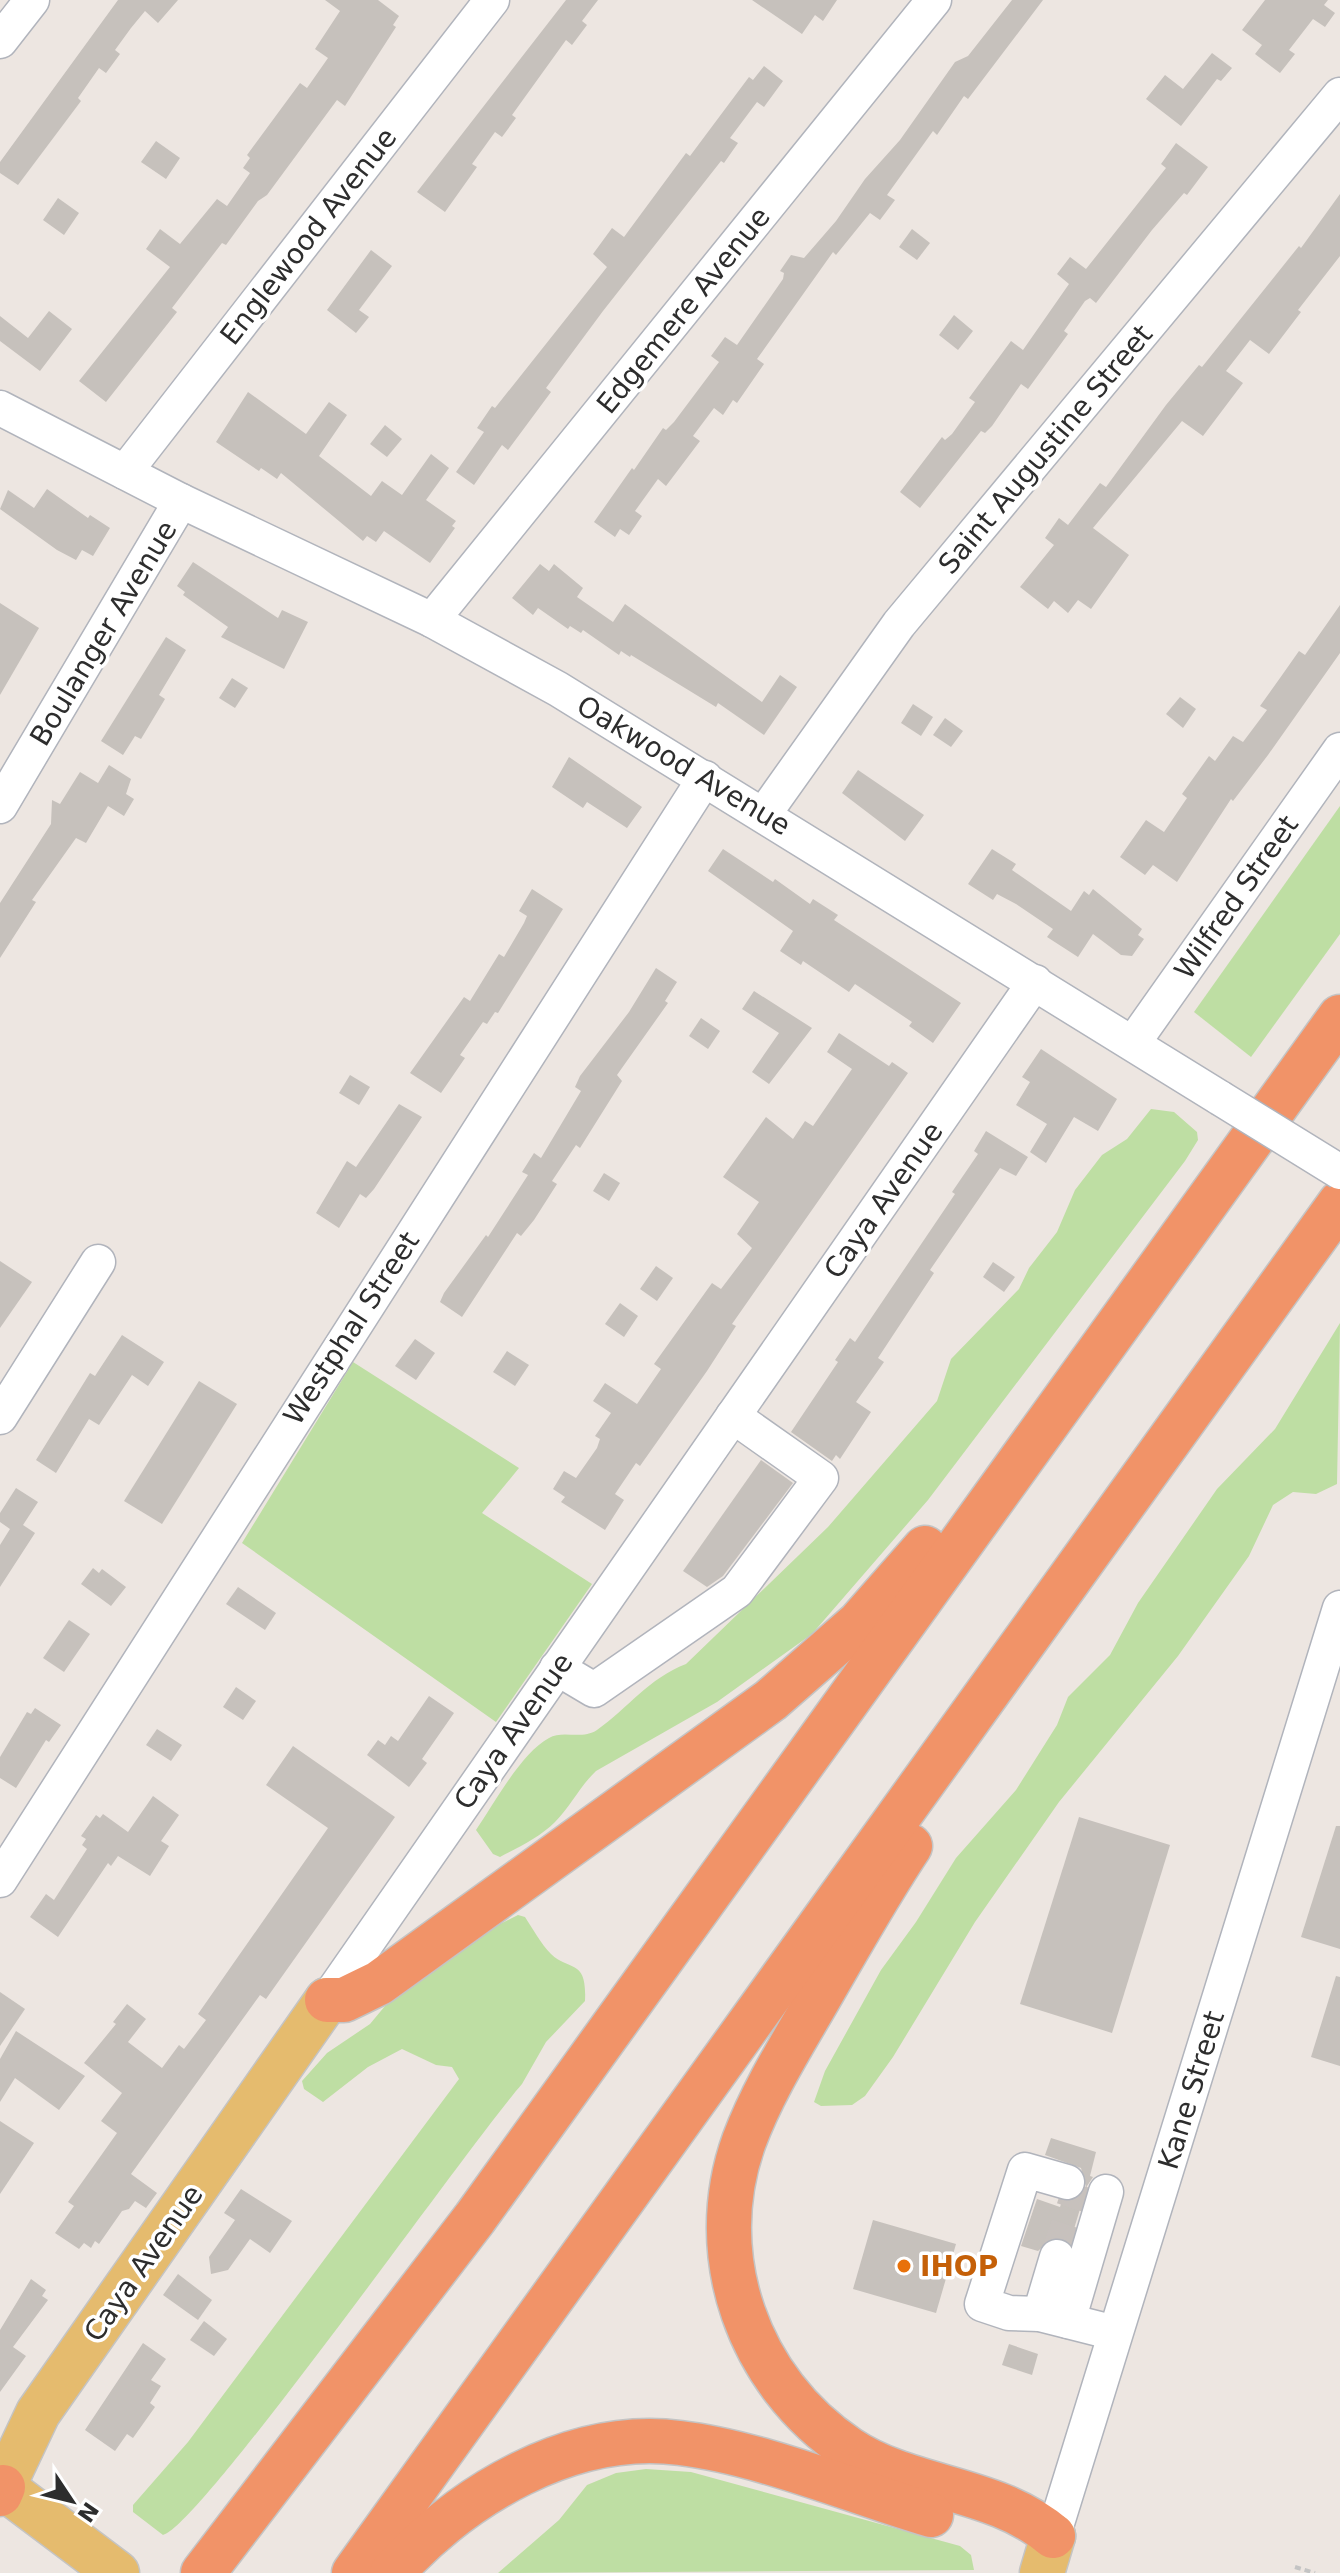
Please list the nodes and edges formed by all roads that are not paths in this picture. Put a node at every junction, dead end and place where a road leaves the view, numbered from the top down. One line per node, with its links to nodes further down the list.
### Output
1 (32, 0): 4 (street)
2 (492, 0): 7 (street, Englewood Avenue)
3 (934, 0): 9 (street, Edgemere Avenue)
4 (0, 41)
5 (1340, 95): 13 (street, Saint Augustine Street)
6 (0, 408): 7 (street, Oakwood Avenue)
7 (125, 472): 8 (street, Oakwood Avenue)
8 (181, 501): 9 (street, Oakwood Avenue); 12 (street, Boulanger Avenue)
9 (432, 620): 11 (street, Oakwood Avenue)
10 (1340, 750): 16 (street, Wilfred Street)
11 (705, 778): 13 (street, Oakwood Avenue); 26 (street, Westphal Street)
12 (0, 806)
13 (764, 814): 14 (street, Oakwood Avenue)
14 (1035, 982): 16 (street, Oakwood Avenue); 20 (street, Caya Avenue)
15 (1340, 1017): 22 (highway)
16 (1133, 1043): 17 (street, Oakwood Avenue, bridge)
17 (1340, 1172)
18 (1340, 1203): 25 (highway)
19 (98, 1262): 21 (street)
20 (733, 1416): 24 (street, Caya Avenue); 24 (street)
21 (0, 1417)
22 (1037, 1437): 27 (highway); 36 (highway)
23 (1340, 1608): 29 (street, Kane Street)
24 (557, 1668): 27 (street, Caya Avenue)
25 (1005, 1669): 34 (highway); 37 (highway)
26 (0, 1880)
27 (327, 2000): 33 (main road, Caya Avenue)
28 (1090, 2188): 29 (street); 31 (street); 31 (street)
29 (1155, 2206): 32 (street, Kane Street)
30 (1057, 2257): 31 (street)
31 (1054, 2318): 32 (street)
32 (1115, 2333): 34 (street, Kane Street)
33 (1, 2489): 35 (main road)
34 (1047, 2554): 38 (highway)
35 (117, 2573)
36 (203, 2573)
37 (354, 2573)
38 (392, 2573)

